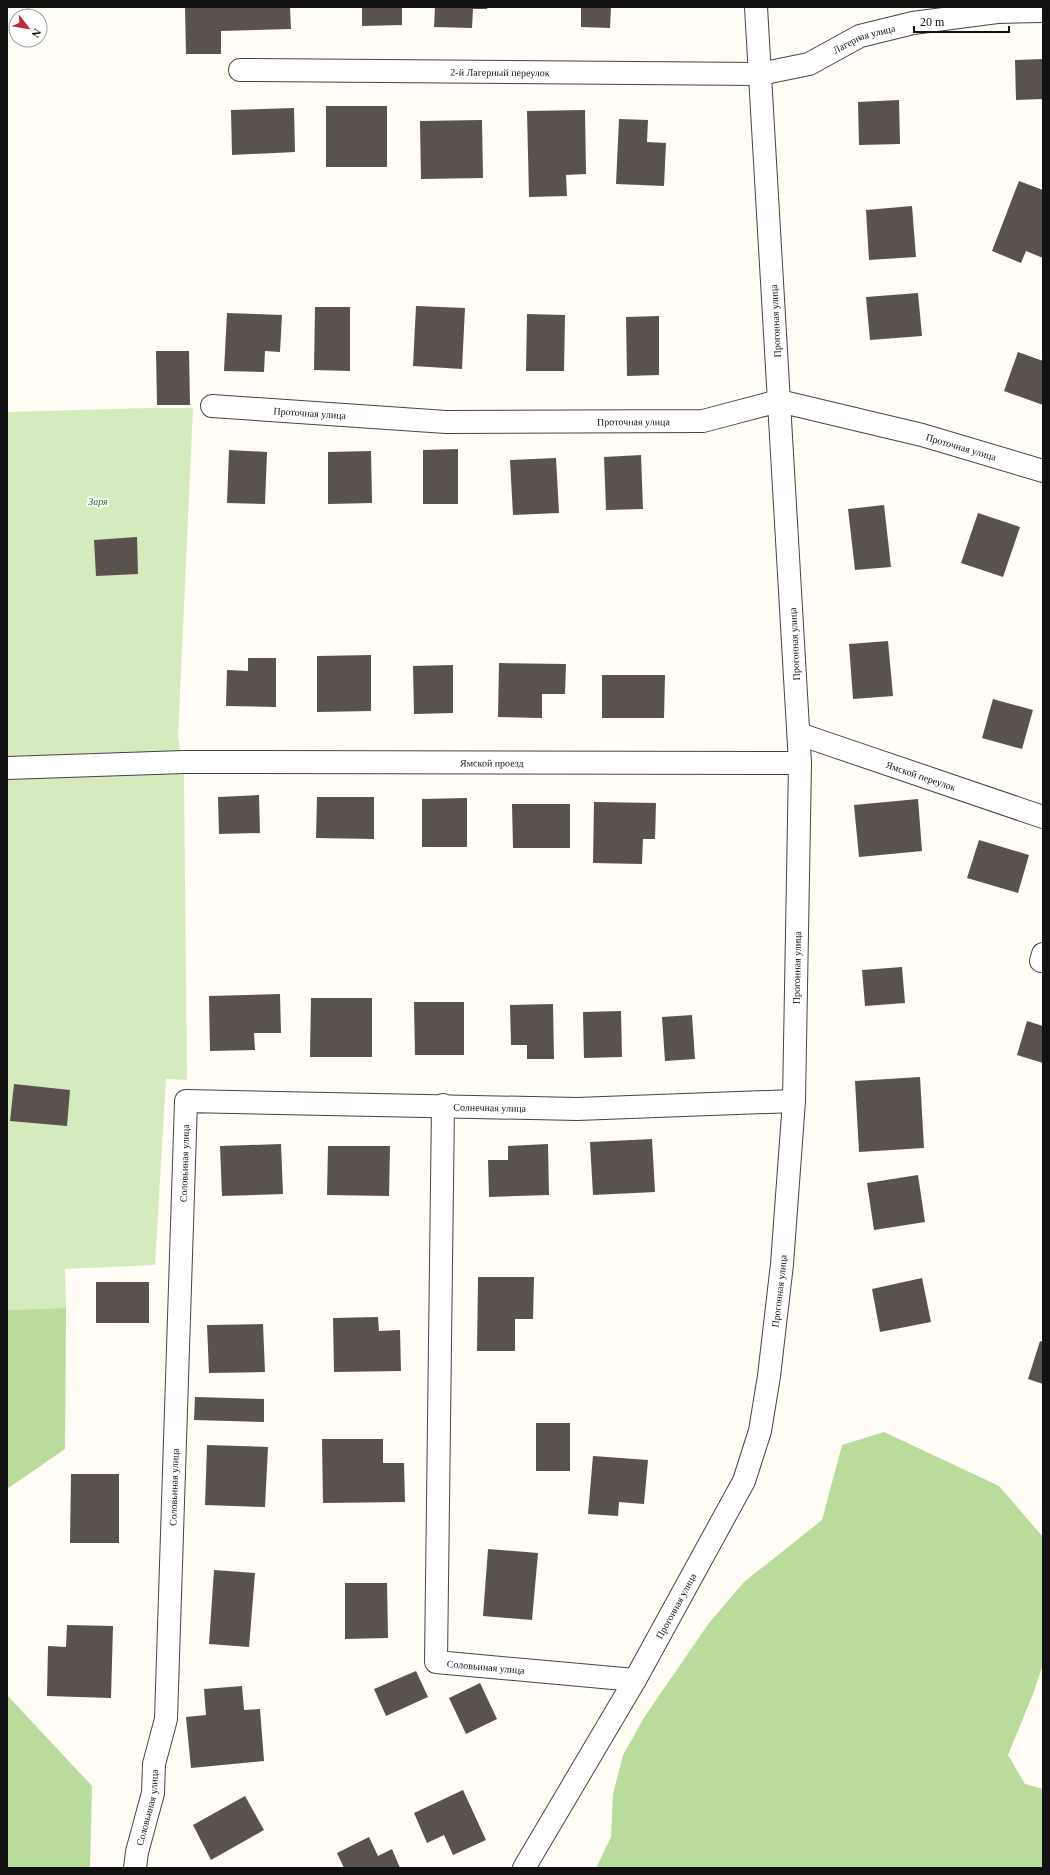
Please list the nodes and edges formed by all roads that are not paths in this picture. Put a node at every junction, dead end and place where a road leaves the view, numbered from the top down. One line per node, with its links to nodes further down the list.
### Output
1 (756, 7): 4 (street, Прогонная улица)
2 (1043, 11): 4 (street, Лагерная улица)
3 (240, 70): 4 (street, 2-й Лагерный переулок)
4 (760, 74): 5 (street, Прогонная улица)
5 (779, 401): 6 (street, Проточная улица); 7 (street, Проточная улица); 8 (street, Прогонная улица)
6 (212, 406)
7 (1043, 471)
8 (799, 734): 9 (street, Прогонная улица); 11 (street, Ямской переулок)
9 (800, 764): 10 (street, Ямской проезд); 13 (street, Прогонная улица)
10 (7, 768)
11 (1043, 817)
12 (186, 1101): 14 (street, Солнечная улица); 16 (street, Соловьиная улица)
13 (794, 1101): 14 (street, Солнечная улица); 15 (street, Прогонная улица)
14 (443, 1105): 15 (street, Соловьиная улица)
15 (635, 1680): 17 (street, Прогонная улица)
16 (135, 1868)
17 (524, 1868)

